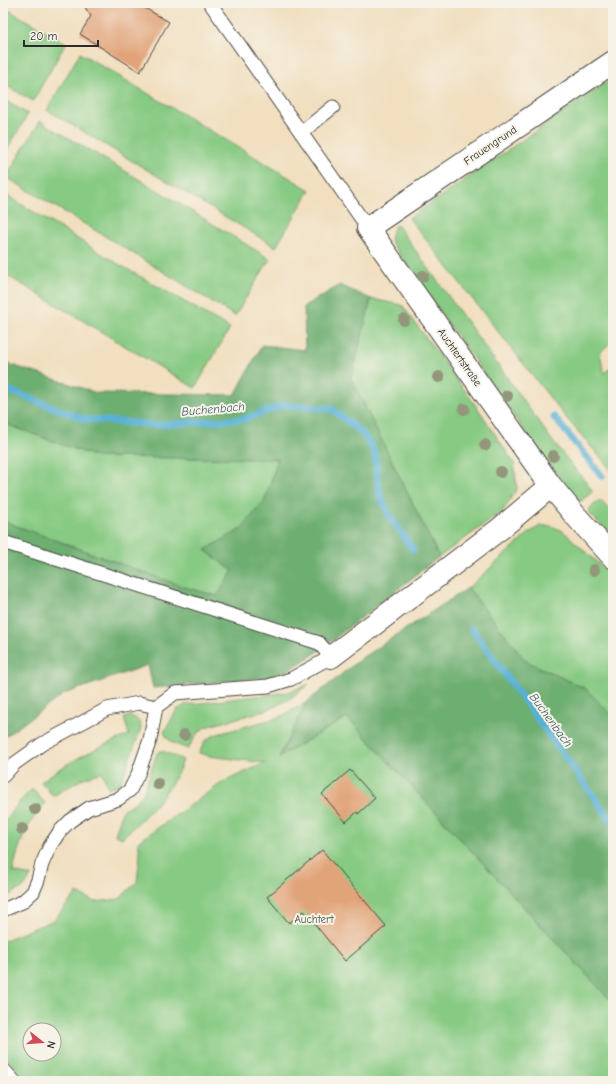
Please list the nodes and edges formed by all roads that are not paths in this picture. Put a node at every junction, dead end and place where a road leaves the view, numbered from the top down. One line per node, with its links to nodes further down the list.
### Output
1 (210, 3): 4 (lane)
2 (613, 62): 5 (street, Frauengrund)
3 (333, 107): 4 (lane)
4 (301, 133): 5 (lane)
5 (368, 228): 6 (street, Auchtertstraße)
6 (551, 486): 8 (street, Auchtertstraße); 9 (street)
7 (3, 542): 9 (lane)
8 (613, 557)
9 (331, 657): 10 (lane)
10 (156, 707): 11 (lane); 12 (lane)
11 (3, 776)
12 (3, 910)
13 (3, 1069): 14 (lane)
14 (14, 1081)

